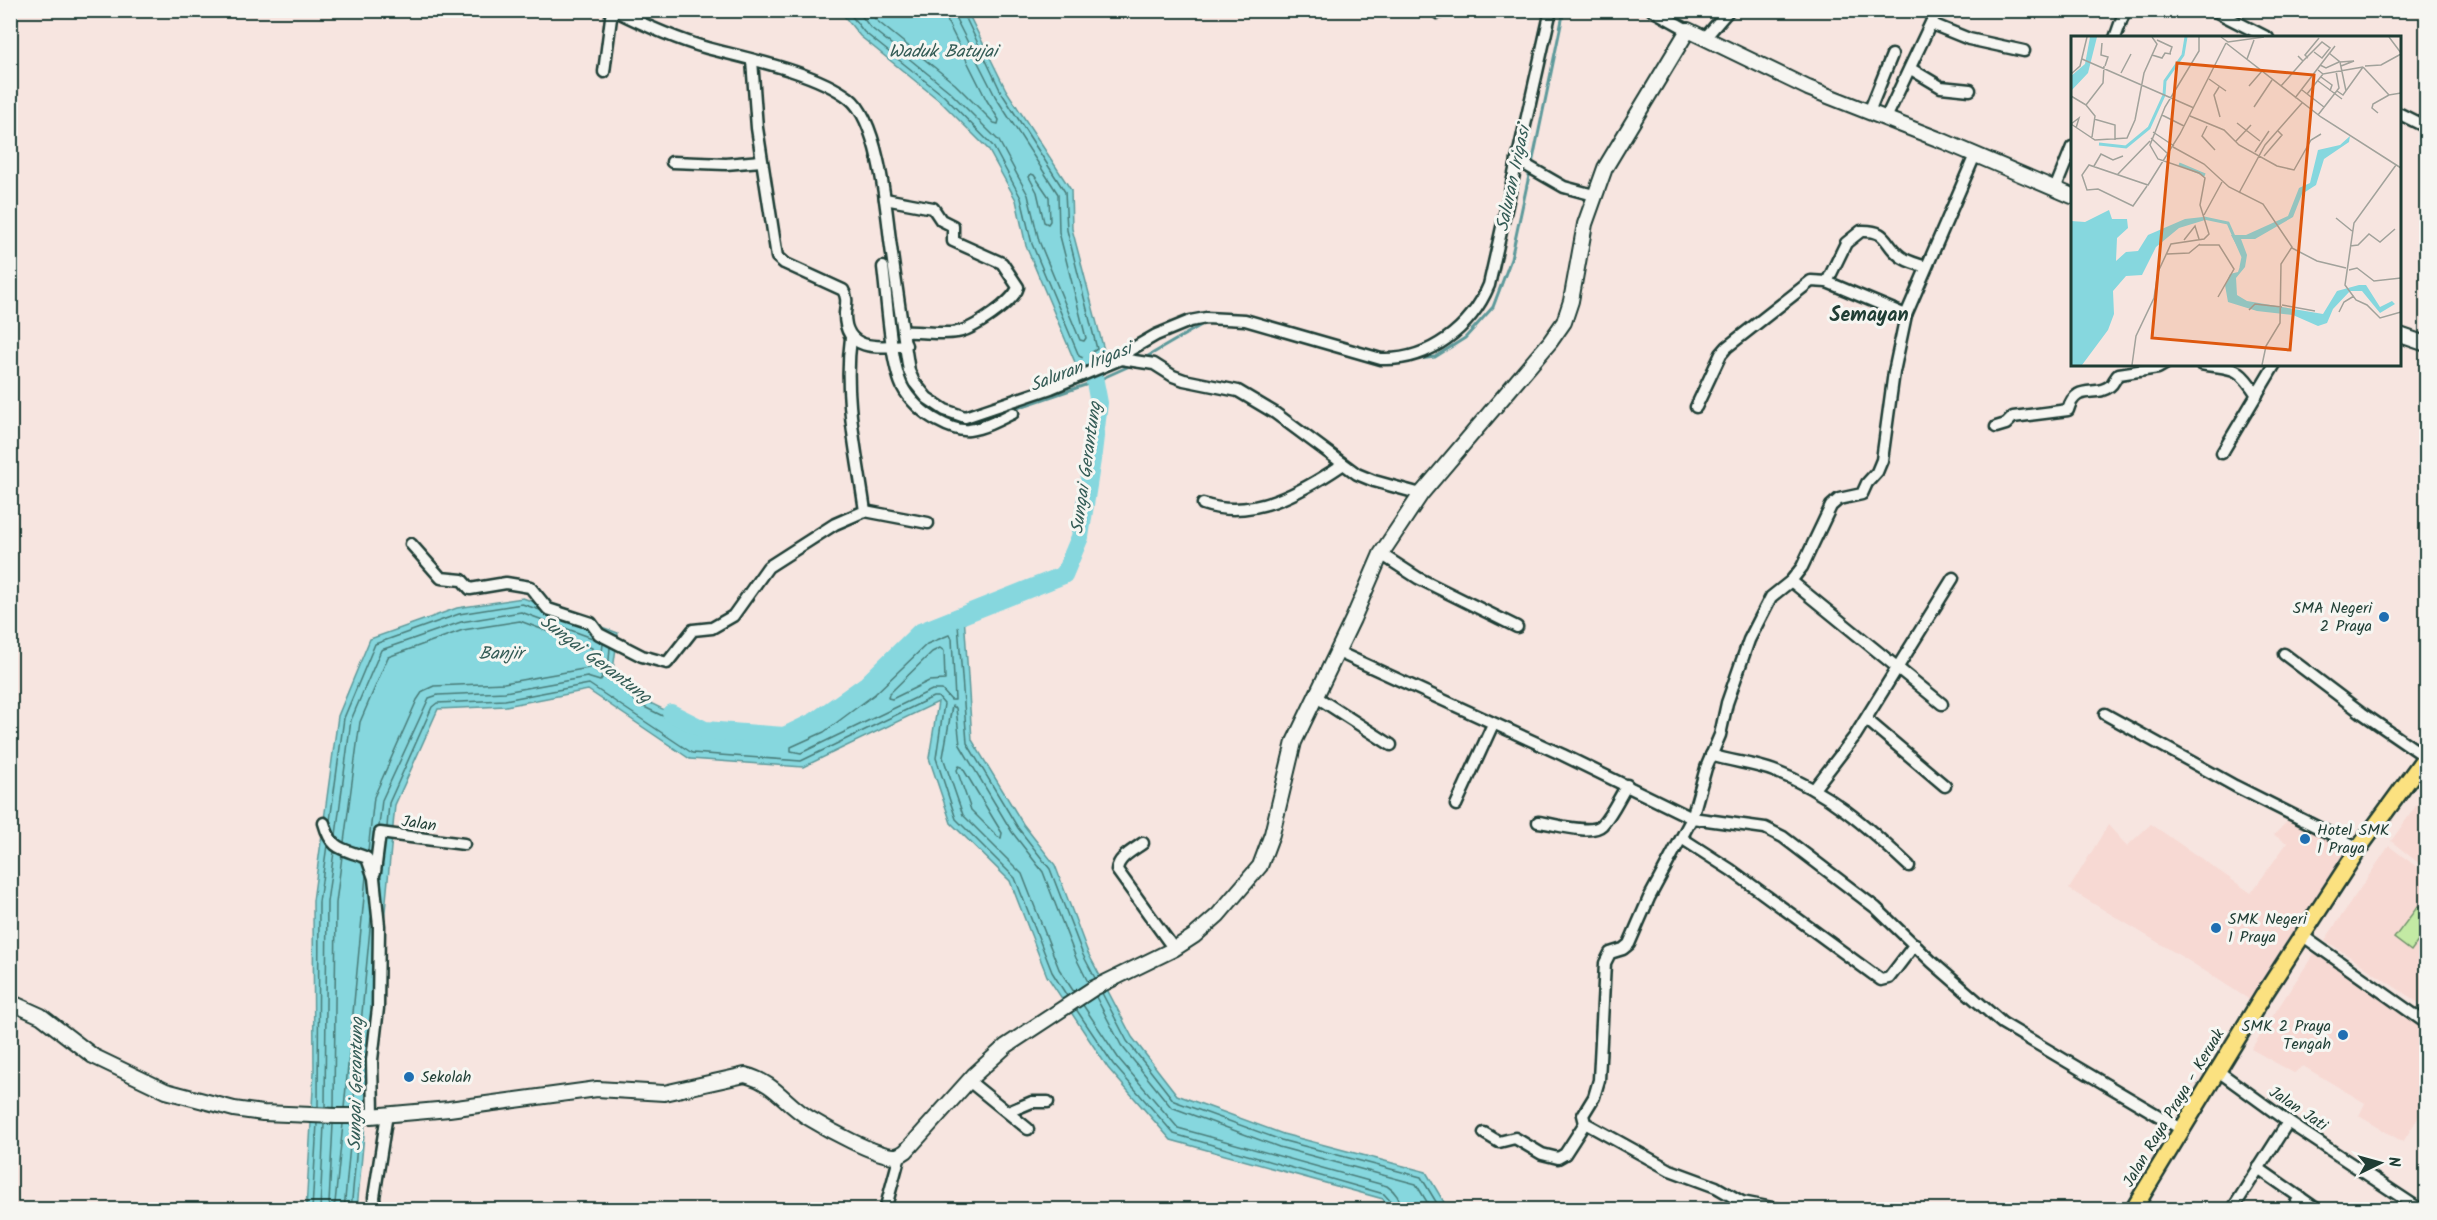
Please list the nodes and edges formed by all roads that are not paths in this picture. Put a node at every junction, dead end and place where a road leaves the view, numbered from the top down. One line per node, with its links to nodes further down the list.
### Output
1 (1551, 10): 25 (street)
2 (1652, 10): 9 (street)
3 (1729, 10): 12 (street)
4 (1937, 10): 8 (street)
5 (2125, 10): 10 (street)
6 (2213, 10): 11 (street)
7 (612, 13): 15 (street); 17 (street)
8 (1932, 24): 13 (street); 16 (street)
9 (1688, 30): 12 (street); 29 (street)
10 (2116, 36)
11 (2264, 36)
12 (1705, 38): 19 (street)
13 (2024, 51)
14 (1892, 55): 19 (street)
15 (753, 63): 26 (street); 31 (street)
16 (1911, 69): 18 (street); 21 (street)
17 (604, 72)
18 (1970, 90)
19 (1869, 112): 21 (street)
20 (2401, 114): 22 (street)
21 (1886, 118): 24 (street)
22 (2427, 127)
23 (2071, 152): 28 (street)
24 (1975, 155): 28 (street); 33 (street)
25 (1517, 160): 29 (street); 41 (street)
26 (762, 161): 27 (street); 38 (street)
27 (672, 162)
28 (2055, 189): 30 (street)
29 (1594, 195): 52 (street)
30 (2071, 195)
31 (885, 199): 36 (street); 36 (street)
32 (883, 267): 40 (street)
33 (1926, 267): 34 (street); 35 (street)
34 (1827, 282): 35 (street); 46 (street)
35 (1906, 315): 59 (street)
36 (904, 332): 40 (street)
37 (2401, 335): 39 (street)
38 (851, 338): 40 (street); 54 (street)
39 (2427, 344)
40 (900, 345): 48 (street)
41 (1119, 360): 48 (street); 51 (street)
42 (2162, 366): 49 (street)
43 (2213, 366): 45 (street)
44 (2274, 366): 45 (street)
45 (2257, 394): 50 (street)
46 (1696, 407)
47 (1013, 414): 48 (street)
48 (991, 416)
49 (1996, 427)
50 (2222, 453)
51 (1342, 465): 52 (street); 53 (street)
52 (1421, 494): 57 (street)
53 (1203, 504)
54 (865, 511): 55 (street); 56 (street)
55 (928, 523)
56 (411, 544)
57 (1381, 554): 60 (street); 61 (street)
58 (1953, 578): 63 (street)
59 (1791, 580): 63 (street); 70 (street)
60 (1517, 627)
61 (1338, 652): 64 (street); 68 (street)
62 (2284, 654): 71 (street)
63 (1896, 668): 65 (street); 67 (street)
64 (1315, 696): 69 (street); 87 (street)
65 (1942, 704)
66 (2105, 714): 82 (street)
67 (1866, 719): 73 (street); 74 (street)
68 (1493, 724): 72 (street); 75 (street)
69 (1390, 745)
70 (1711, 755): 74 (street); 76 (street)
71 (2426, 757): 82 (main road, Jalan Raya Praya - Keruak)
72 (1627, 785): 76 (street); 77 (street)
73 (1946, 786)
74 (1814, 789): 83 (street)
75 (1456, 805)
76 (1692, 818): 79 (street); 86 (street)
77 (1538, 822)
78 (324, 823): 84 (street)
79 (1683, 839): 86 (street); 97 (street)
80 (1143, 843): 87 (street)
81 (464, 844): 84 (street, Jalan)
82 (2359, 848): 85 (main road, Jalan Raya Praya - Keruak)
83 (1910, 866)
84 (374, 878): 95 (street)
85 (2303, 936): 89 (street); 90 (main road, Jalan Raya Praya - Keruak)
86 (1915, 944): 99 (street)
87 (1174, 949): 91 (street)
88 (10, 1002): 95 (street)
89 (2427, 1023)
90 (2218, 1071): 96 (street, Jalan Jati); 99 (main road, Jalan Raya Praya - Keruak)
91 (969, 1081): 93 (street); 101 (street)
92 (1048, 1102): 93 (street)
93 (1008, 1112): 98 (street)
94 (387, 1114): 95 (street); 101 (street); 104 (street)
95 (372, 1115)
96 (2288, 1122): 102 (street); 111 (street, Jalan Jati)
97 (1585, 1123): 100 (street); 106 (street)
98 (1028, 1129)
99 (2181, 1129): 107 (main road, Jalan Raya Praya - Keruak)
100 (1484, 1133)
101 (900, 1155): 105 (street)
102 (2258, 1168): 103 (street); 108 (street)
103 (2300, 1197): 109 (street); 110 (street)
104 (375, 1209)
105 (885, 1209)
106 (1783, 1209)
107 (2133, 1209)
108 (2232, 1209)
109 (2292, 1209)
110 (2318, 1209)
111 (2421, 1209)

